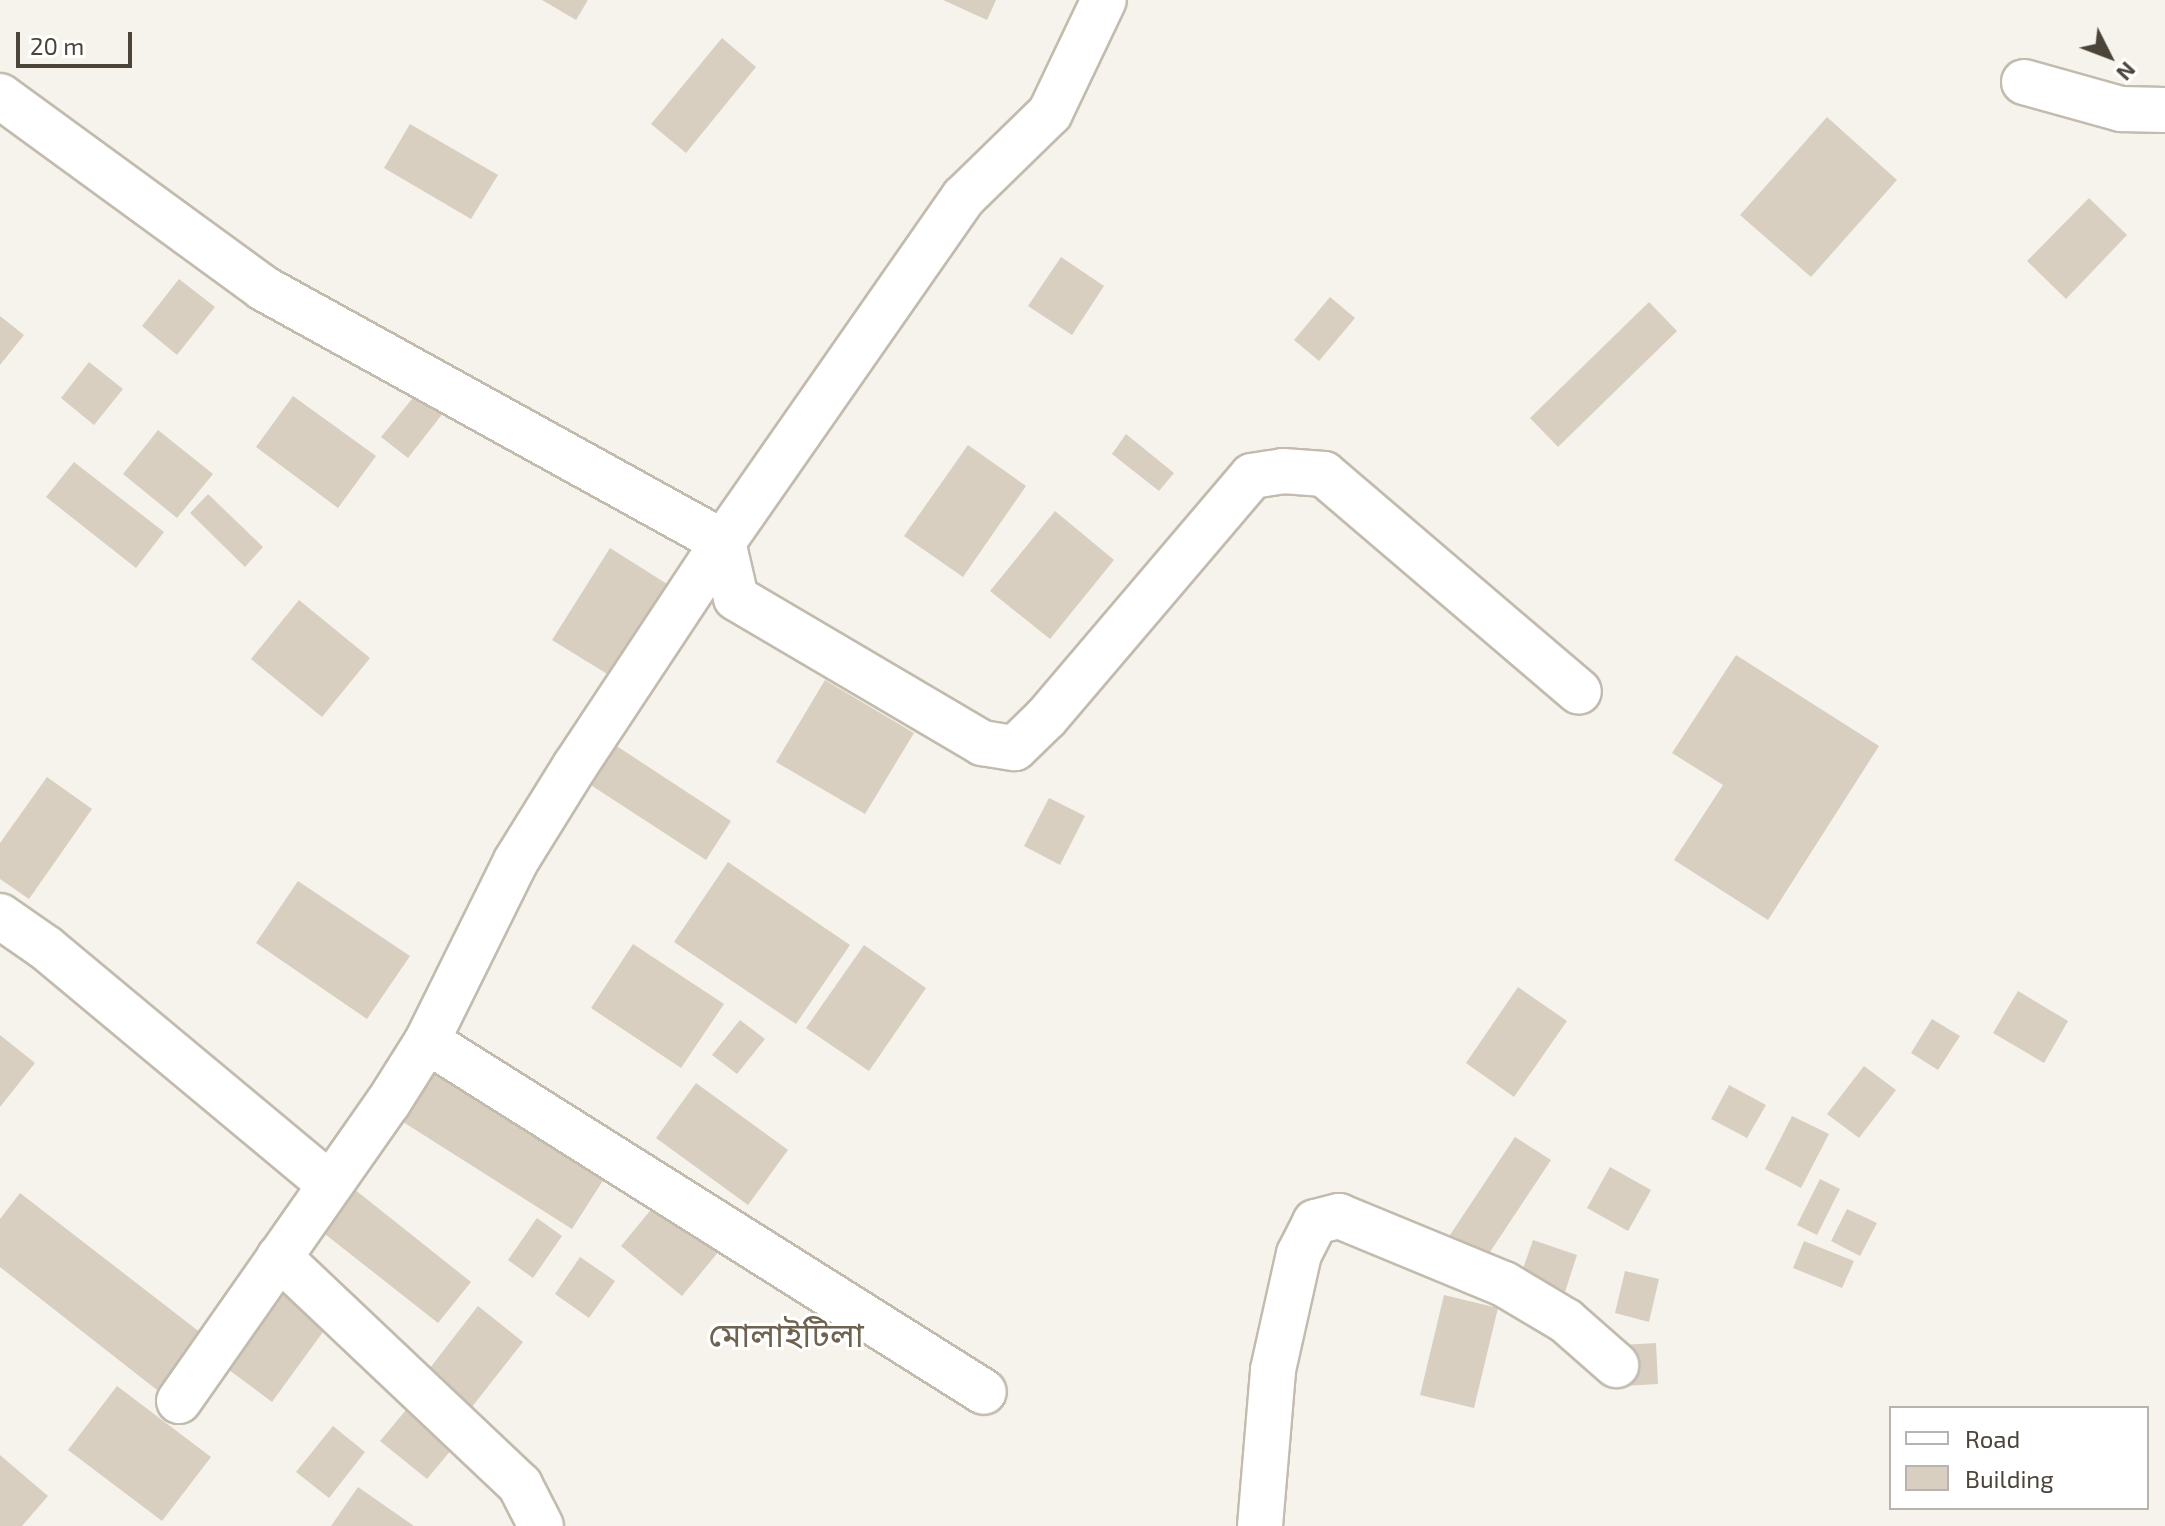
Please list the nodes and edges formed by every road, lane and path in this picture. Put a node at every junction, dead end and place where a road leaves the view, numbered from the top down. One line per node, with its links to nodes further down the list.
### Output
1 (1104, 0): 5 (street)
2 (2024, 82): 4 (street)
3 (0, 96): 5 (street)
4 (2165, 110)
5 (723, 542): 6 (street); 8 (street)
6 (1579, 692)
7 (0, 916): 9 (street)
8 (427, 1041): 9 (street); 12 (street)
9 (329, 1184): 10 (street)
10 (279, 1257): 13 (street); 14 (street)
11 (1616, 1365): 15 (street)
12 (984, 1392)
13 (179, 1401)
14 (541, 1526)
15 (1260, 1526)

